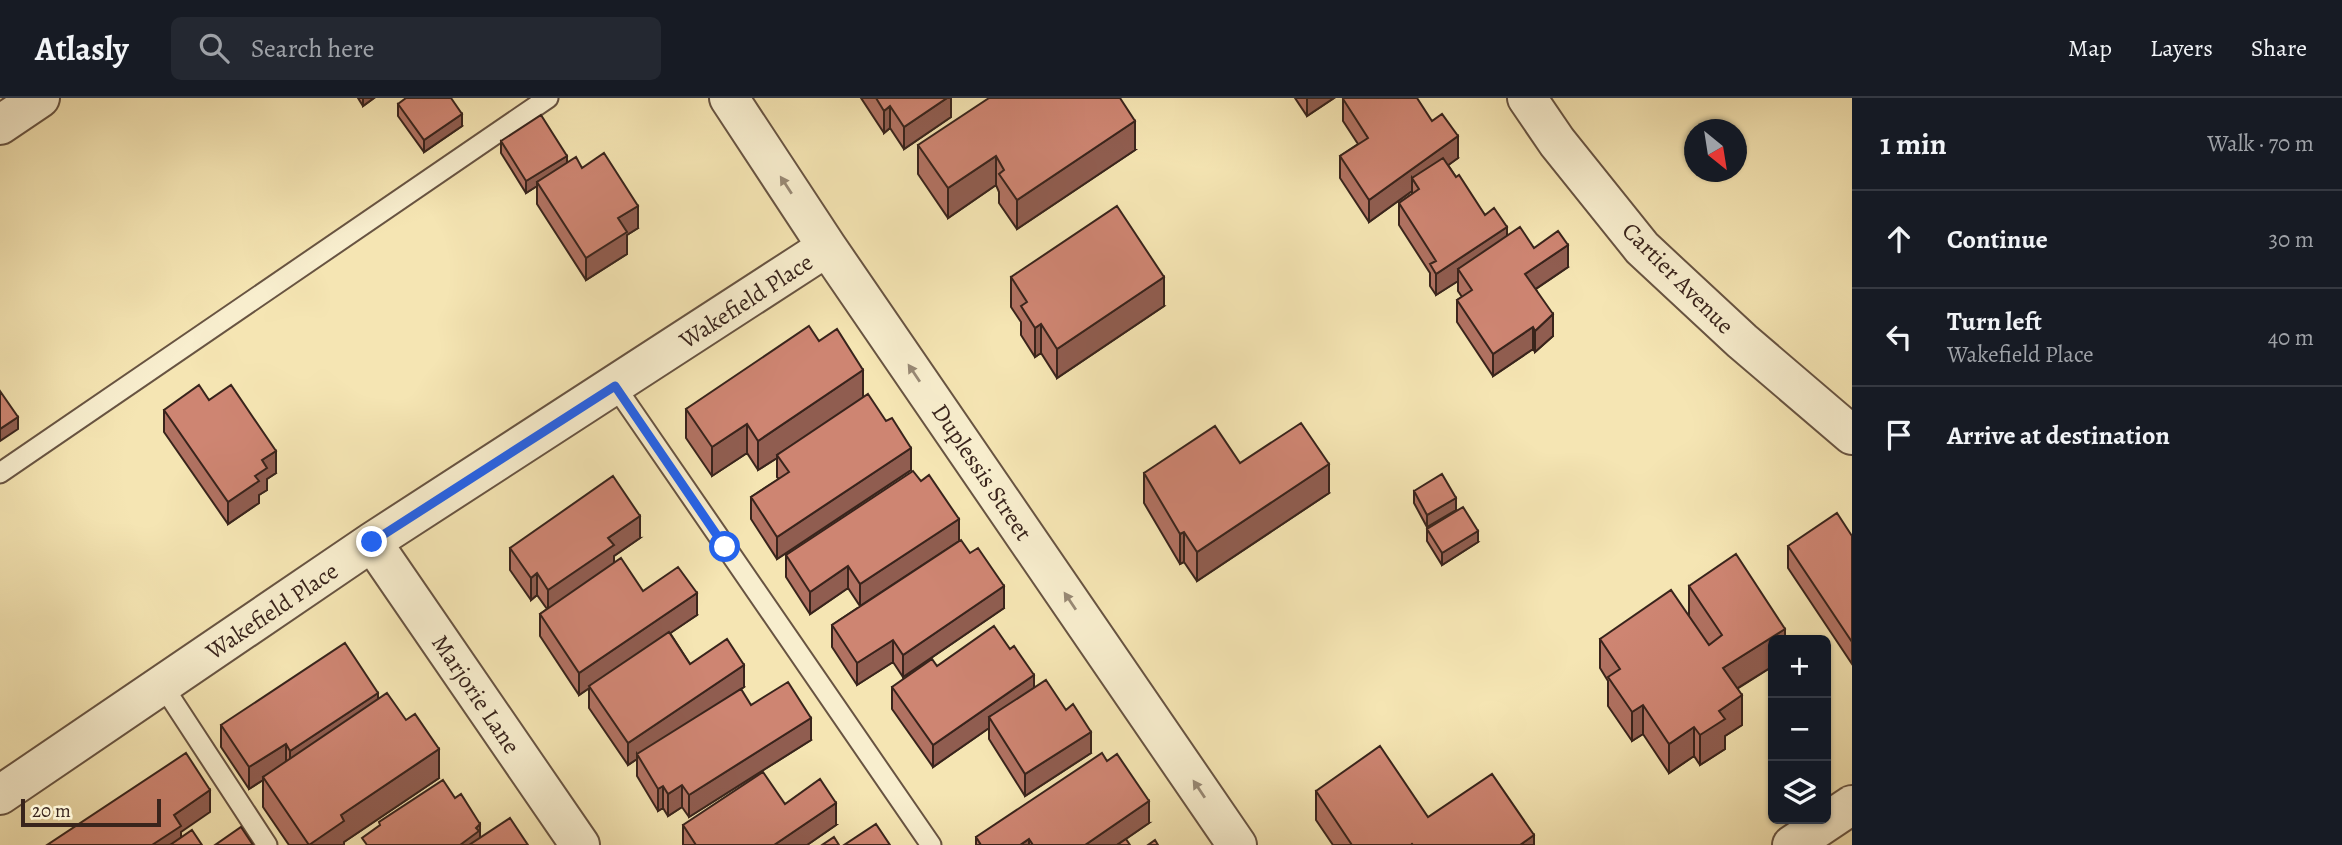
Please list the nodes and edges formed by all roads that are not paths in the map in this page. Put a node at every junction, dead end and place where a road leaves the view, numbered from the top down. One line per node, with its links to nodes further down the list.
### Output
1 (40, 98): 5 (street)
2 (548, 98): 9 (lane)
3 (729, 98): 6 (street, Duplessis Street, one-way to 3)
4 (1527, 98): 8 (street, Cartier Avenue)
5 (0, 125)
6 (827, 247): 7 (street, Wakefield Place); 17 (street, Duplessis Street, one-way to 6)
7 (615, 386): 10 (street, Wakefield Place); 16 (lane)
8 (1852, 436)
9 (0, 472)
10 (372, 542): 11 (street, Wakefield Place); 15 (street, Marjorie Lane)
11 (163, 686): 12 (street, Wakefield Place); 14 (lane)
12 (0, 795)
13 (1852, 805): 18 (street)
14 (267, 845)
15 (580, 845)
16 (932, 845)
17 (1237, 845)
18 (1792, 845)

